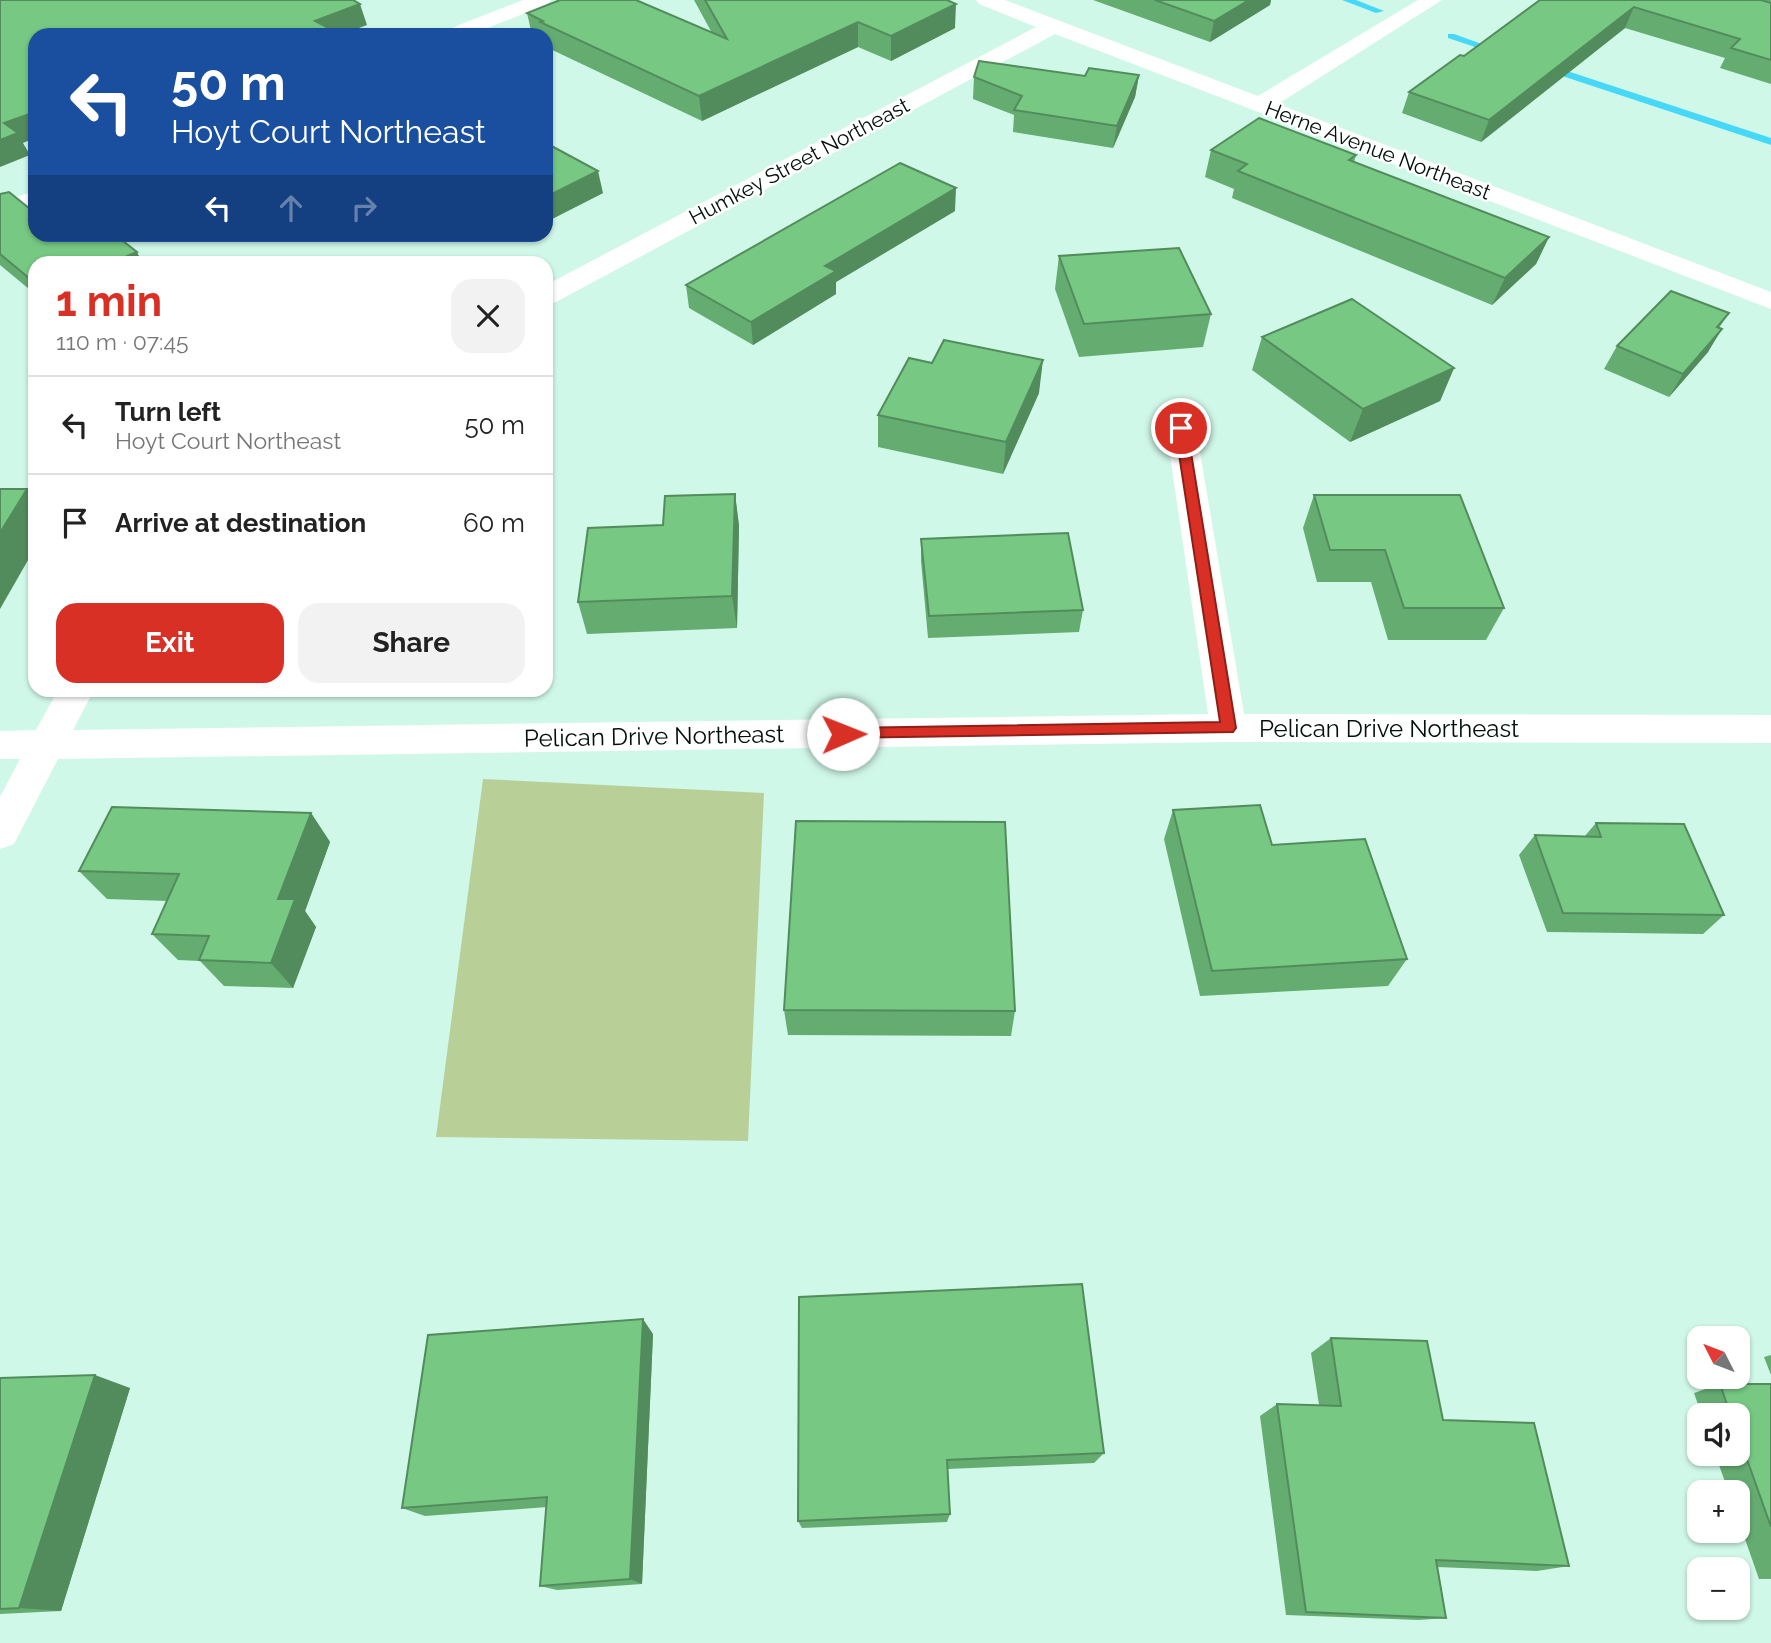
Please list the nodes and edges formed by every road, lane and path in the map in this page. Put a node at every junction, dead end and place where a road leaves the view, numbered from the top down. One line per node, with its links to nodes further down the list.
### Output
1 (541, 0): 5 (street)
2 (986, 0): 4 (street, Herne Avenue Northeast)
3 (1432, 0): 6 (street)
4 (1053, 26): 6 (street, Herne Avenue Northeast); 9 (street, Humkey Street Northeast)
5 (469, 28)
6 (1260, 105): 10 (street, Herne Avenue Northeast)
7 (28, 201): 8 (street)
8 (0, 211)
9 (553, 292)
10 (1771, 301)
11 (1181, 428): 13 (street)
12 (72, 697): 16 (street)
13 (1228, 728): 14 (street, Pelican Drive Northeast); 16 (street, Pelican Drive Northeast)
14 (1771, 729)
15 (0, 745): 16 (street, Pelican Drive Northeast)
16 (46, 745): 17 (street)
17 (0, 834)

